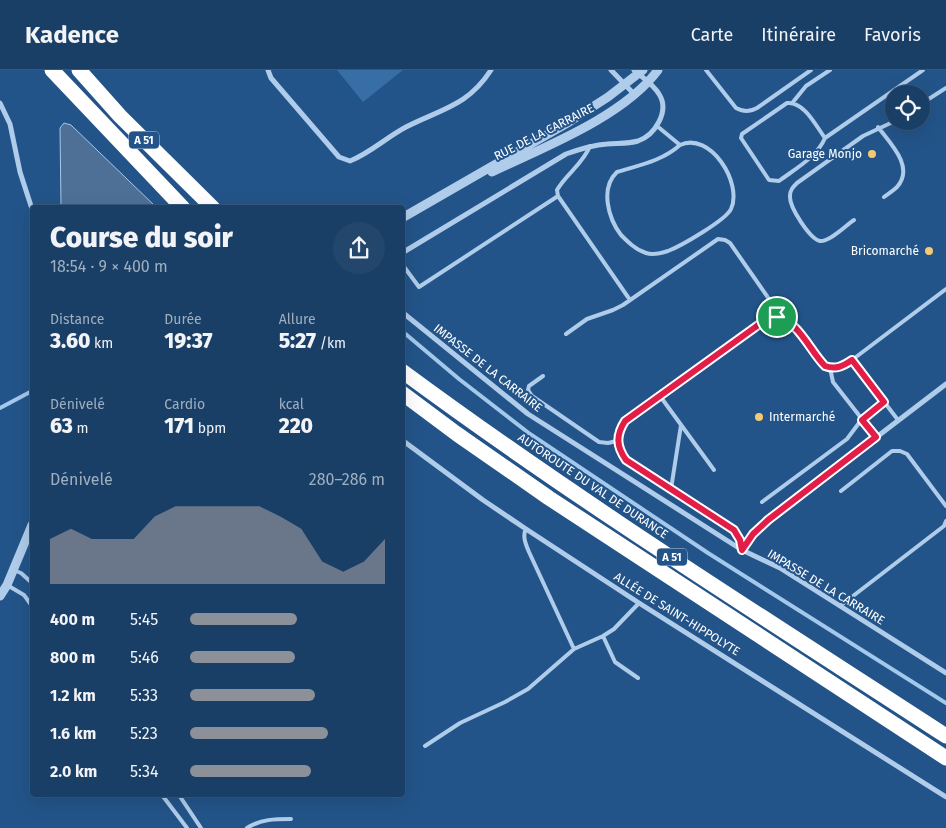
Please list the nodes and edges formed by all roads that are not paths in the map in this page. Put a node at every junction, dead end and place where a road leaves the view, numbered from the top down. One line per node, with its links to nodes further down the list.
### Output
1 (52, 70): 29 (highway, A 51)
2 (79, 70): 30 (highway, A 51)
3 (268, 70): 4 (street)
4 (491, 70)
5 (611, 70): 13 (street)
6 (658, 70): 12 (street, RUE DE LA CARRAIRE)
7 (706, 70): 8 (lane)
8 (811, 70)
9 (830, 70): 17 (lane)
10 (923, 70): 22 (lane)
11 (638, 71): 12 (street); 13 (street, RUE DE LA CARRAIRE)
12 (648, 83): 15 (street, RUE DE LA CARRAIRE); 20 (street)
13 (625, 84): 15 (street); 27 (street, RUE DE LA CARRAIRE)
14 (946, 88): 16 (lane)
15 (634, 94): 27 (street, RUE DE LA CARRAIRE)
16 (930, 98)
17 (793, 102): 22 (lane); 22 (lane)
18 (0, 103): 28 (street)
19 (885, 125): 21 (lane)
20 (657, 126): 23 (lane); 24 (street)
21 (878, 128): 26 (lane); 32 (lane)
22 (824, 138)
23 (680, 145): 23 (lane)
24 (590, 146): 25 (lane); 33 (street)
25 (558, 196): 34 (lane); 36 (lane)
26 (884, 197)
27 (431, 202): 31 (street)
28 (31, 205)
29 (180, 205)
30 (209, 205)
31 (405, 216)
32 (854, 220)
33 (405, 251)
34 (405, 268)
35 (946, 289): 40 (lane)
36 (630, 300): 38 (lane); 39 (lane)
37 (405, 314): 62 (street, IMPASSE DE LA CARRAIRE)
38 (777, 317): 41 (lane); 46 (lane)
39 (566, 334)
40 (852, 360): 41 (lane); 47 (lane)
41 (830, 368): 48 (lane)
42 (405, 372): 74 (highway, AUTOROUTE DU VAL DE DURANCE / A 51)
43 (544, 376): 52 (lane)
44 (946, 384): 49 (street)
45 (405, 395): 76 (highway, A 51)
46 (660, 396): 50 (lane); 52 (lane)
47 (884, 402): 48 (lane); 49 (lane)
48 (862, 420): 51 (lane); 57 (lane)
49 (898, 420): 51 (street)
50 (681, 424): 54 (lane); 55 (lane)
51 (876, 437): 62 (street)
52 (617, 441): 55 (lane)
53 (405, 442): 60 (street, ALLÉE DE SAINT-HIPPOLYTE)
54 (714, 470)
55 (671, 489): 62 (lane)
56 (840, 491): 58 (lane)
57 (762, 502)
58 (946, 506)
59 (946, 521): 69 (lane)
60 (526, 529): 68 (street, ALLÉE DE SAINT-HIPPOLYTE); 71 (lane)
61 (30, 530): 63 (street)
62 (742, 550): 69 (street, IMPASSE DE LA CARRAIRE)
63 (13, 570): 64 (lane); 65 (street)
64 (30, 581)
65 (7, 586): 66 (street); 67 (lane)
66 (0, 596)
67 (30, 603)
68 (639, 603): 70 (lane); 79 (street, ALLÉE DE SAINT-HIPPOLYTE)
69 (840, 606): 72 (street, IMPASSE DE LA CARRAIRE)
70 (603, 636): 71 (lane); 73 (lane)
71 (574, 649): 75 (lane)
72 (946, 673)
73 (638, 678)
74 (946, 736)
75 (425, 746)
76 (946, 758)
77 (164, 797): 81 (lane)
78 (179, 797): 82 (lane)
79 (946, 797)
80 (292, 819): 83 (lane)
81 (187, 828)
82 (201, 828)
83 (247, 828)

